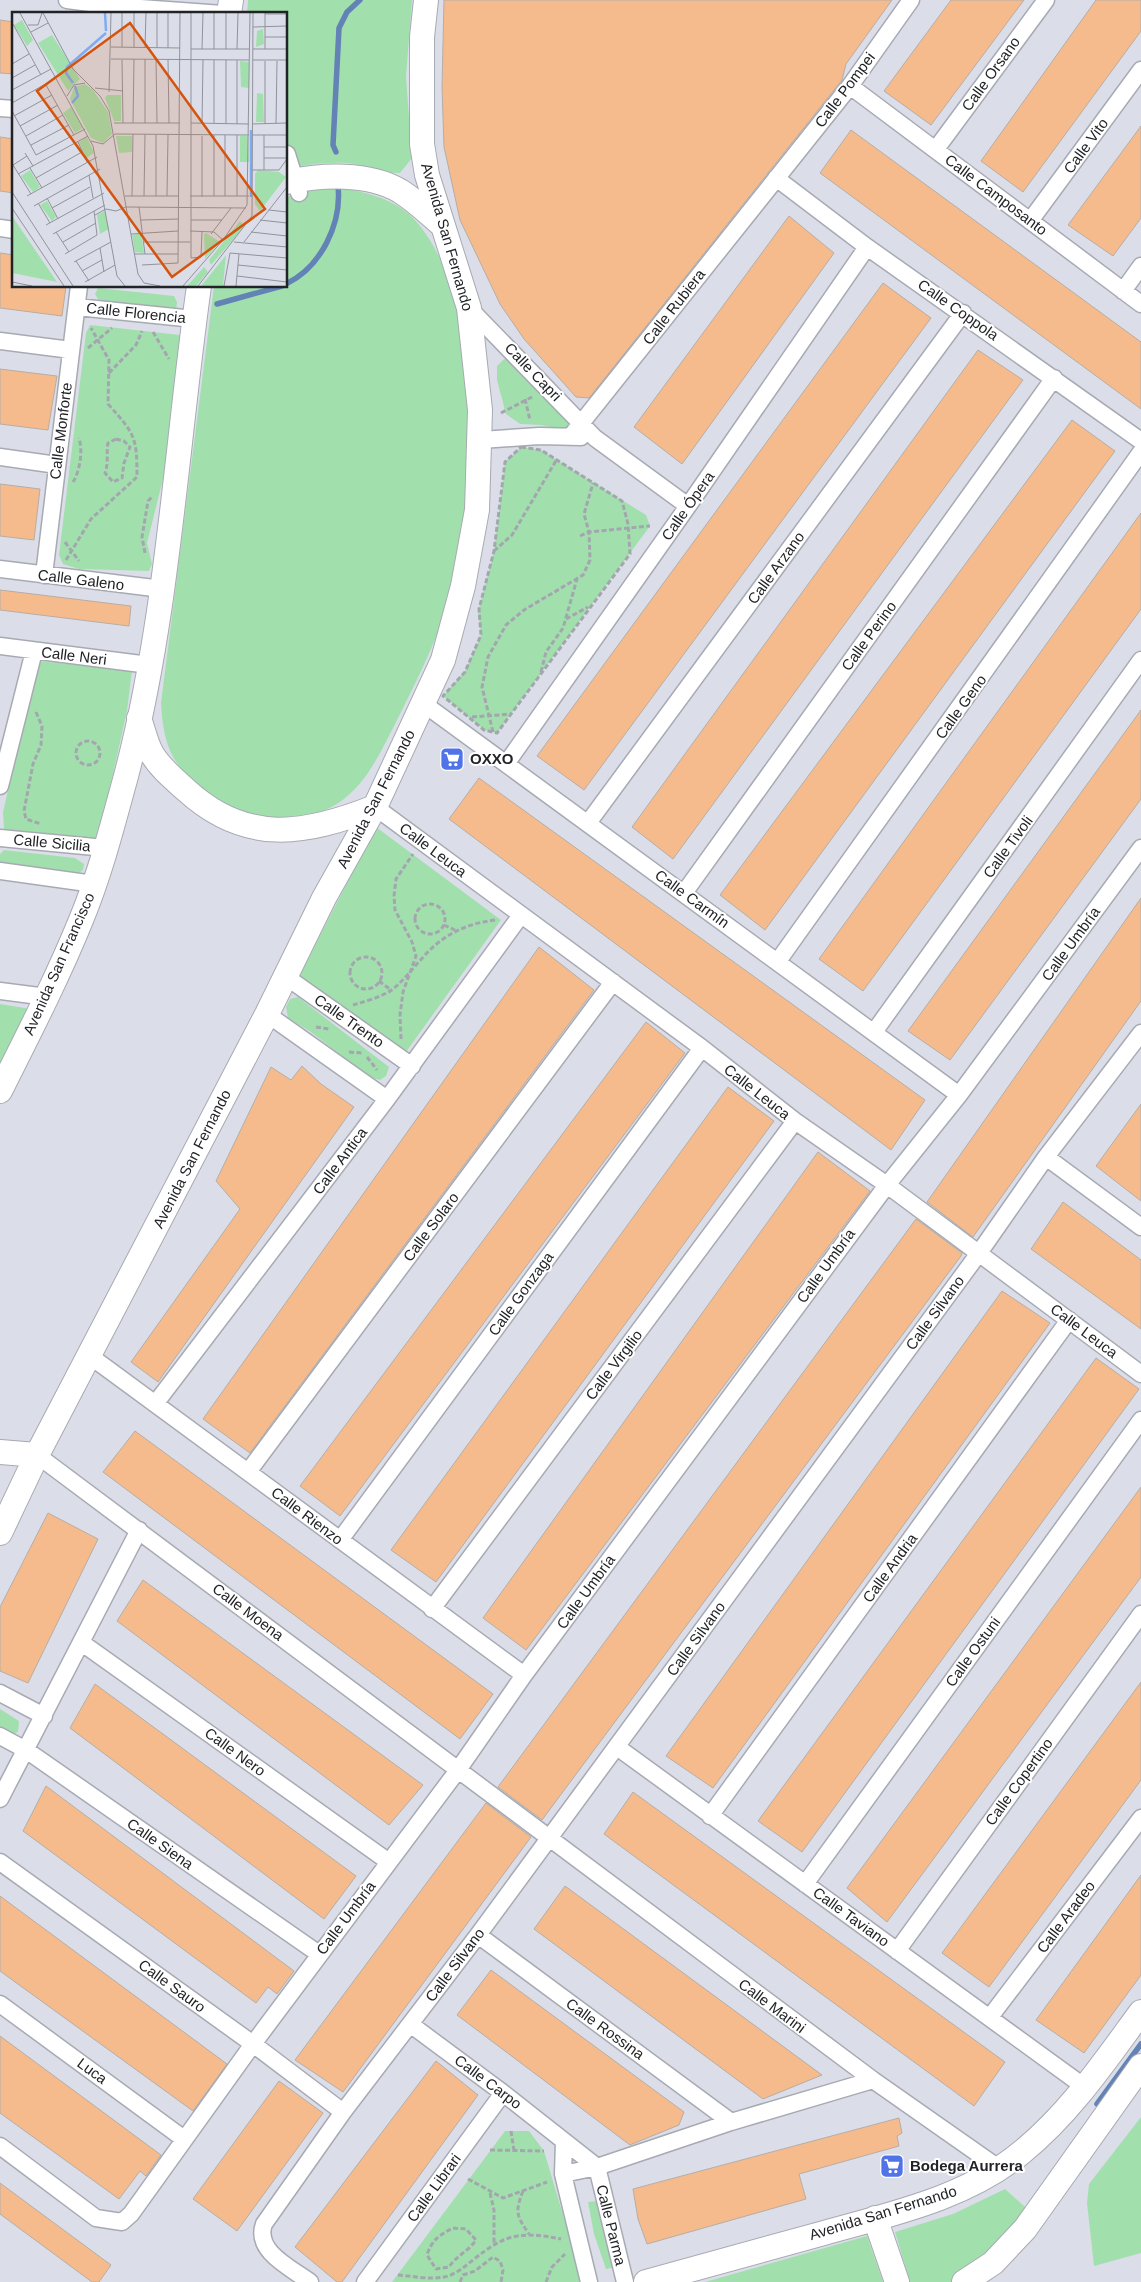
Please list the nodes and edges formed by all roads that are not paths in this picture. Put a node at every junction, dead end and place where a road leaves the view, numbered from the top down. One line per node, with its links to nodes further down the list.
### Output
1 (67, 0): 5 (street)
2 (426, 0): 14 (street, Avenida San Fernando)
3 (911, 0): 8 (street, Calle Pompei)
4 (1046, 0): 9 (street, Calle Orsano)
5 (112, 10): 6 (street)
6 (168, 12)
7 (1141, 70): 13 (street, Calle Vito)
8 (850, 86): 9 (street, Calle Camposanto); 11 (street, Calle Pompei)
9 (936, 149): 13 (street, Calle Camposanto)
10 (288, 162): 12 (street)
11 (776, 178): 15 (street, Calle Coppola); 28 (street, Calle Rubiera)
12 (294, 185): 14 (street)
13 (1030, 221): 19 (street, Calle Camposanto)
14 (443, 226): 22 (street, Avenida San Fernando)
15 (867, 247): 23 (street, Calle Coppola); 36 (street, Calle Ópera)
16 (1141, 266): 19 (street)
17 (79, 288): 21 (street, Calle Monforte)
18 (198, 288): 24 (street)
19 (1123, 291): 20 (street, Calle Camposanto)
20 (1141, 304)
21 (77, 307): 24 (street, Calle Florencia); 26 (street, Calle Monforte)
22 (469, 308): 28 (street, Calle Capri); 31 (street, Avenida San Fernando)
23 (963, 313): 27 (street, Calle Coppola); 50 (street, Calle Arzano)
24 (194, 319): 39 (street)
25 (0, 341): 26 (street)
26 (78, 348): 35 (street, Calle Monforte)
27 (1054, 378): 32 (street, Calle Coppola); 56 (street, Calle Perino)
28 (582, 423): 29 (street, Calle Rubiera); 30 (street, Calle Capri)
29 (571, 436): 30 (street); 31 (street)
30 (595, 438): 36 (street, Calle Capri)
31 (481, 440): 44 (street, Avenida San Fernando)
32 (1141, 441)
33 (1141, 452): 58 (street, Calle Geno)
34 (0, 457): 35 (street)
35 (57, 465): 38 (street, Calle Monforte)
36 (688, 506): 47 (street, Calle Ópera)
37 (0, 569): 38 (street, Calle Galeno)
38 (44, 575): 39 (street, Calle Galeno)
39 (162, 590): 43 (street)
40 (0, 646): 41 (street, Calle Neri)
41 (34, 651): 43 (street, Calle Neri); 46 (street)
42 (1141, 660): 64 (street, Calle Tivoli)
43 (149, 665): 45 (street)
44 (424, 704): 47 (street, Calle Carmín); 49 (street, Avenida San Fernando)
45 (140, 718): 49 (street); 52 (street, Avenida San Francisco)
46 (4, 753): 48 (street)
47 (506, 764): 50 (street, Calle Carmín)
48 (0, 786)
49 (376, 807): 57 (street, Calle Leuca); 59 (street, Avenida San Fernando)
50 (588, 823): 56 (street, Calle Carmín)
51 (0, 838): 52 (street, Calle Sicilia)
52 (105, 848): 55 (street, Avenida San Francisco)
53 (1141, 848): 69 (street, Calle Umbría)
54 (0, 871): 55 (street)
55 (94, 884): 62 (street, Avenida San Francisco)
56 (684, 893): 58 (street, Calle Carmín)
57 (521, 915): 60 (street, Calle Leuca); 67 (street, Calle Antica)
58 (778, 961): 64 (street, Calle Carmín)
59 (285, 976): 63 (street, Avenida San Fernando); 67 (street, Calle Trento)
60 (613, 982): 66 (street, Calle Leuca); 83 (street, Calle Solaro)
61 (0, 991): 62 (street)
62 (47, 996): 68 (street, Avenida San Francisco)
63 (267, 1014): 70 (street); 77 (street, Avenida San Fernando)
64 (874, 1032): 69 (street, Calle Carmín)
65 (1141, 1033): 72 (street, Calle Silvano)
66 (702, 1048): 71 (street, Calle Leuca); 86 (street, Calle Gonzaga)
67 (412, 1066): 70 (street, Calle Antica)
68 (0, 1091)
69 (959, 1095): 73 (street, Calle Umbría)
70 (387, 1099): 79 (street, Calle Antica)
71 (795, 1121): 73 (street, Calle Leuca); 87 (street, Calle Virgilio)
72 (1046, 1157): 74 (street); 75 (street, Calle Silvano)
73 (887, 1185): 75 (street, Calle Leuca); 90 (street, Calle Umbría)
74 (1141, 1227)
75 (979, 1253): 76 (street, Calle Leuca); 94 (street, Calle Silvano)
76 (1069, 1320): 78 (street, Calle Leuca); 98 (street, Calle Andria)
77 (90, 1356): 79 (street, Calle Rienzo); 82 (street, Avenida San Fernando)
78 (1141, 1374)
79 (155, 1404): 83 (street, Calle Rienzo)
80 (1141, 1420): 103 (street, Calle Ostuni)
81 (0, 1452): 82 (street)
82 (37, 1455): 84 (street, Calle Moena); 85 (street, Avenida San Fernando)
83 (248, 1472): 86 (street, Calle Rienzo)
84 (140, 1530): 89 (street); 96 (street, Calle Moena)
85 (0, 1533)
86 (340, 1540): 87 (street, Calle Rienzo)
87 (432, 1610): 90 (street, Calle Rienzo)
88 (1141, 1614): 105 (street, Calle Copertino)
89 (82, 1643): 92 (street); 102 (street, Calle Nero)
90 (524, 1675): 96 (street, Calle Umbría)
91 (0, 1694): 92 (street)
92 (44, 1716): 95 (street)
93 (0, 1736): 95 (street, Calle Siena)
94 (617, 1746): 98 (street, Calle Taviano); 100 (street, Calle Silvano)
95 (26, 1750): 97 (street); 106 (street, Calle Siena)
96 (458, 1770): 100 (street, Calle Moena); 102 (street, Calle Umbría)
97 (0, 1799)
98 (710, 1816): 103 (street, Calle Taviano)
99 (1141, 1818): 109 (street, Calle Aradeo)
100 (548, 1839): 104 (street, Calle Silvano); 113 (street, Calle Marini)
101 (0, 1862): 111 (street, Calle Sauro)
102 (389, 1862): 106 (street, Calle Umbría)
103 (805, 1884): 105 (street, Calle Taviano)
104 (478, 1935): 110 (street, Calle Silvano); 117 (street, Calle Rossina)
105 (897, 1951): 109 (street, Calle Taviano)
106 (319, 1954): 111 (street, Calle Umbría)
107 (0, 2004): 118 (street, Luca)
108 (1141, 2012): 114 (street, Avenida San Fernando)
109 (990, 2017): 114 (street, Calle Taviano)
110 (410, 2024): 115 (street, Calle Carpo); 116 (street, Calle Silvano)
111 (253, 2044): 116 (street, Calle Sauro); 118 (street, Calle Umbría)
112 (1141, 2066): 131 (street)
113 (873, 2080): 117 (street); 122 (street, Calle Marini)
114 (1086, 2088): 122 (street, Avenida San Fernando)
115 (503, 2093): 119 (street, Calle Carpo); 126 (street, Calle Librari)
116 (343, 2112): 125 (street, Calle Silvano)
117 (731, 2122): 121 (street)
118 (184, 2139): 120 (street, Calle Umbría)
119 (564, 2141): 121 (street, Calle Carpo); 123 (street)
120 (0, 2146)
121 (597, 2167): 123 (street); 128 (street, Calle Parma)
122 (1000, 2169): 124 (street, Avenida San Fernando)
123 (558, 2177): 127 (street)
124 (875, 2218): 129 (street, Avenida San Fernando); 130 (street)
125 (310, 2282)
126 (365, 2282)
127 (589, 2282)
128 (625, 2282)
129 (646, 2282)
130 (897, 2282)
131 (964, 2282)

